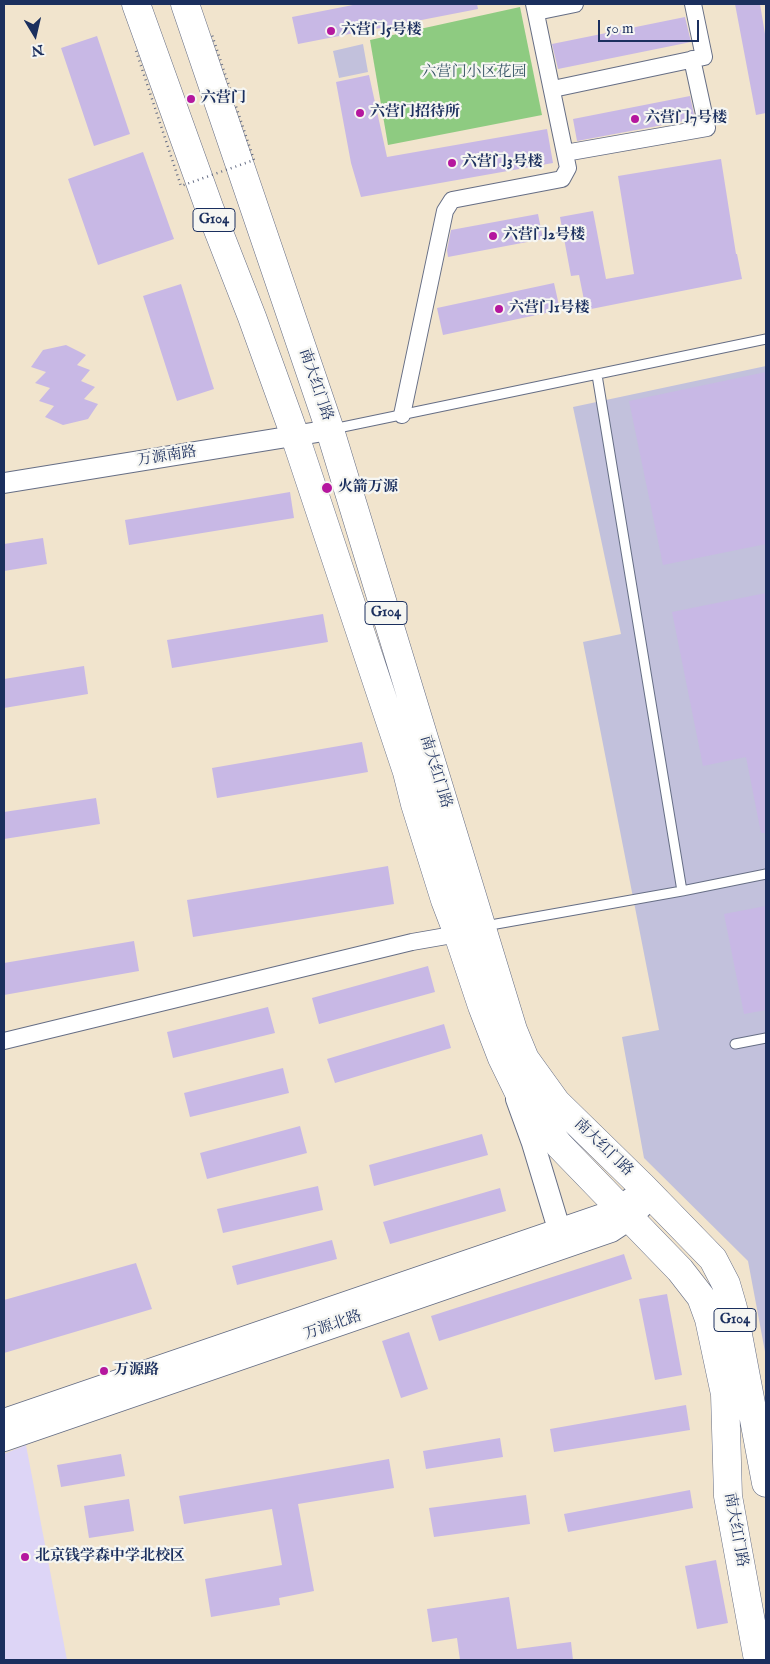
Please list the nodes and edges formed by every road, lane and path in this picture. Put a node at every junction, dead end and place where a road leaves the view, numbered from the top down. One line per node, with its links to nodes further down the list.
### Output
1 (136, 4): 15 (highway, G104)
2 (185, 4): 14 (highway, 南大红门路 / G104)
3 (575, 4): 5 (street)
4 (693, 4): 8 (street)
5 (535, 8): 9 (street)
6 (211, 32): 7 (path, bridge)
7 (136, 51)
8 (692, 60): 9 (street); 10 (street)
9 (553, 89): 10 (street)
10 (565, 153): 13 (street)
11 (766, 339): 12 (lane)
12 (597, 375): 13 (lane); 18 (lane)
13 (402, 415): 14 (lane)
14 (330, 430): 15 (street, 万源南路); 19 (highway, 南大红门路 / G104)
15 (295, 436): 16 (street, 万源南路); 19 (highway, 南大红门路 / G104)
16 (4, 483)
17 (766, 874): 18 (lane)
18 (682, 891): 19 (lane)
19 (470, 930): 21 (street); 23 (highway, 南大红门路 / G104); 24 (highway, 南大红门路 / G104)
20 (766, 1038): 22 (lane)
21 (4, 1041)
22 (735, 1044)
23 (502, 1058): 25 (highway, 南大红门路 / G104); 26 (main road)
24 (648, 1191): 25 (main road); 29 (highway, 南大红门路 / G104)
25 (624, 1214): 26 (main road, 万源北路); 28 (main road, 万源北路); 30 (highway, 南大红门路 / G104)
26 (559, 1229): 27 (main road, 万源北路)
27 (4, 1420)
28 (4, 1440)
29 (766, 1484)
30 (758, 1660)

